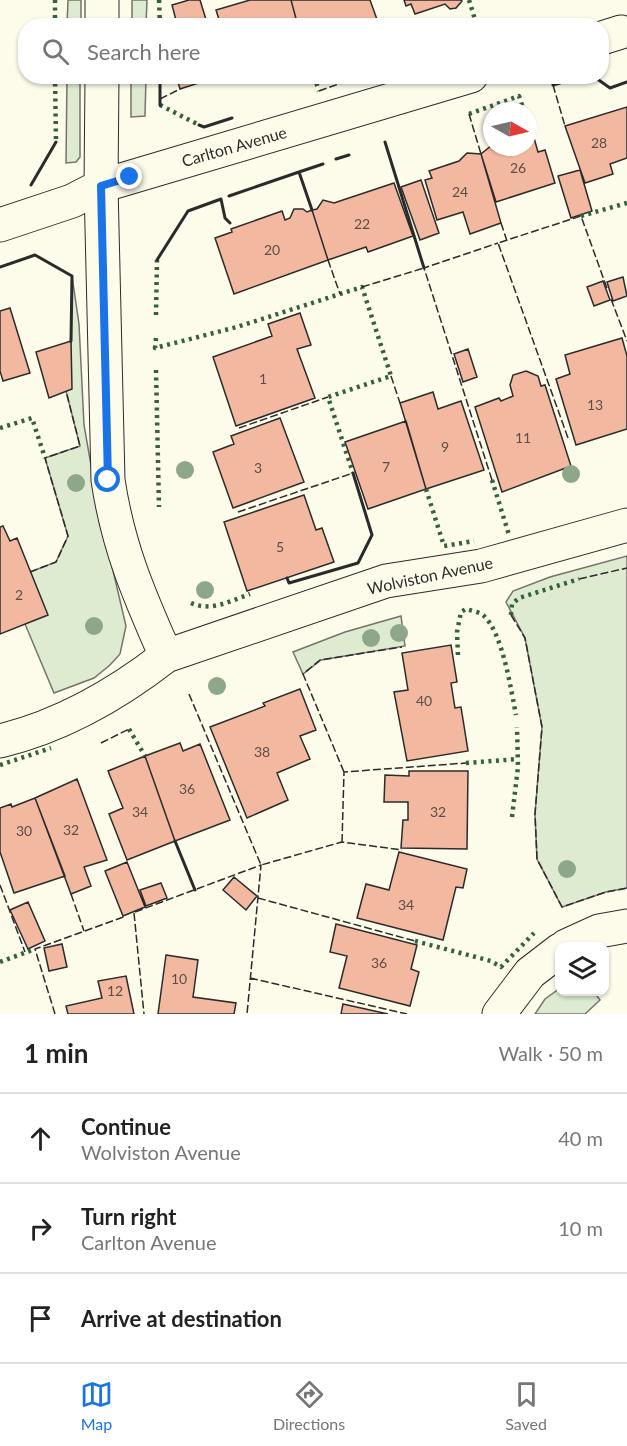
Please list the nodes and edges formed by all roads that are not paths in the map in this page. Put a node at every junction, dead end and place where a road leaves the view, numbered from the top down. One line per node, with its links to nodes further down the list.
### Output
1 (102, 0): 2 (street)
2 (102, 18)
3 (102, 84): 5 (street)
4 (444, 84): 5 (street, Carlton Avenue)
5 (101, 186): 6 (street, Carlton Avenue); 8 (street)
6 (0, 225)
7 (627, 525): 8 (street, Wolviston Avenue)
8 (166, 656): 9 (street, Wolviston Avenue)
9 (0, 741)
10 (627, 926): 11 (street)
11 (575, 942)
12 (555, 954): 13 (street)
13 (499, 1014)

